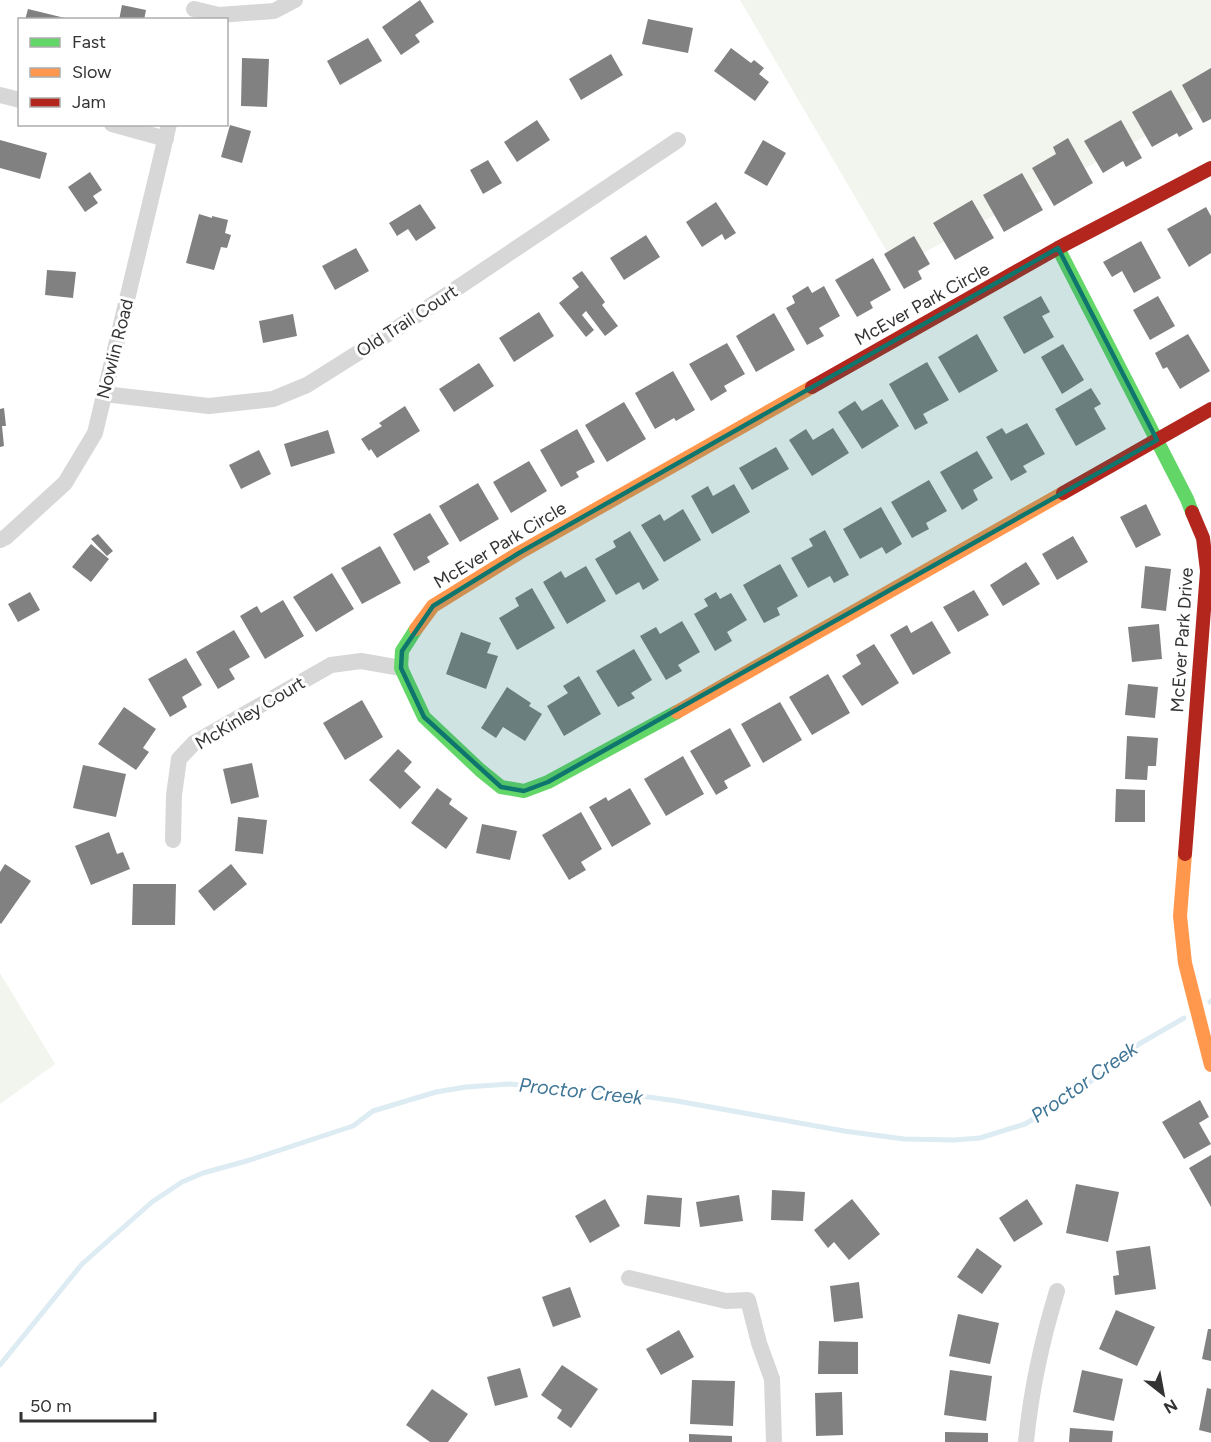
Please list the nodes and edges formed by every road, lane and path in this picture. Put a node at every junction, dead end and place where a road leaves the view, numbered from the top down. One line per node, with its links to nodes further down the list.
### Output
1 (295, 0): 2 (street)
2 (193, 10)
3 (0, 95): 4 (street)
4 (18, 100)
5 (126, 126): 6 (street)
6 (168, 132): 10 (street, Nowlin Road)
7 (678, 141): 10 (street, Old Trail Court)
8 (1211, 168): 9 (street, McEver Park Circle)
9 (1058, 248): 12 (street, McEver Park Drive); 14 (street, McEver Park Circle)
10 (104, 394): 13 (street, Nowlin Road)
11 (1211, 409): 12 (street)
12 (1157, 440): 14 (street); 16 (street, McEver Park Drive)
13 (0, 540)
14 (402, 668): 15 (street, McKinley Court)
15 (173, 840)
16 (1211, 1065)
17 (629, 1278): 19 (street)
18 (1057, 1291): 20 (street)
19 (774, 1442)
20 (1026, 1442)

